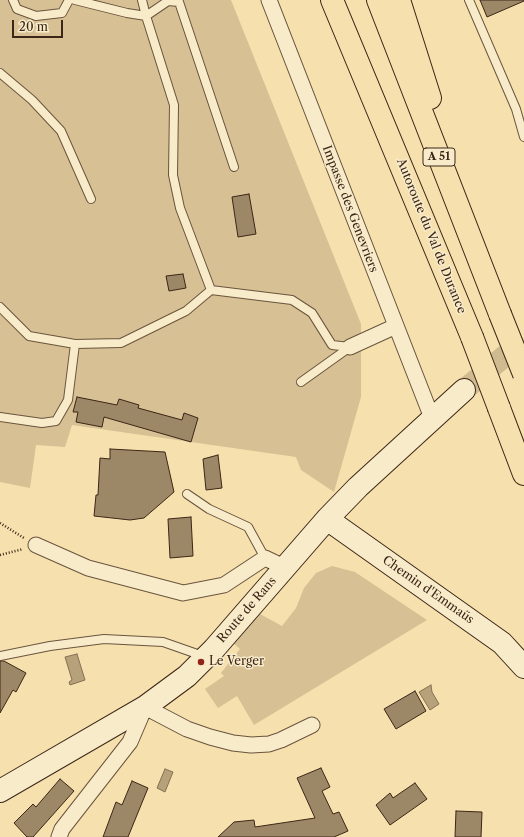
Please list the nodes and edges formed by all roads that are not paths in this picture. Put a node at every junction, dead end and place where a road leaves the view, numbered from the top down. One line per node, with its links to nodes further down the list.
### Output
1 (13, 0): 2 (lane)
2 (70, 0)
3 (75, 0): 10 (lane)
4 (142, 0): 10 (lane)
5 (269, 0): 18 (street, Impasse des Genevriers)
6 (331, 0): 26 (highway, Autoroute du Val de Durance, bridge)
7 (378, 0): 17 (highway, A 51)
8 (399, 0): 17 (highway)
9 (469, 0): 12 (lane)
10 (146, 16): 13 (lane); 15 (lane)
11 (0, 73): 14 (lane)
12 (524, 138)
13 (234, 167)
14 (91, 199)
15 (211, 290): 19 (lane); 20 (lane)
16 (0, 307): 19 (lane)
17 (500, 314): 21 (highway, A 51, bridge)
18 (396, 326): 20 (street); 25 (street, Impasse des Genevriers)
19 (75, 344): 24 (lane)
20 (350, 347): 22 (lane)
21 (524, 374)
22 (301, 382)
23 (464, 390): 25 (street, Route de Rans)
24 (0, 418)
25 (432, 418): 28 (street, Route de Rans)
26 (524, 474)
27 (187, 494): 30 (lane)
28 (327, 519): 30 (street, Route de Rans); 33 (street, Chemin d'Emmaüs)
29 (36, 545): 30 (street)
30 (275, 562): 32 (street, Route de Rans)
31 (0, 656): 32 (lane)
32 (206, 657): 34 (street, Route de Rans)
33 (524, 667)
34 (145, 707): 35 (street); 36 (street, Route de Rans); 37 (street)
35 (312, 725)
36 (0, 791)
37 (59, 837)

